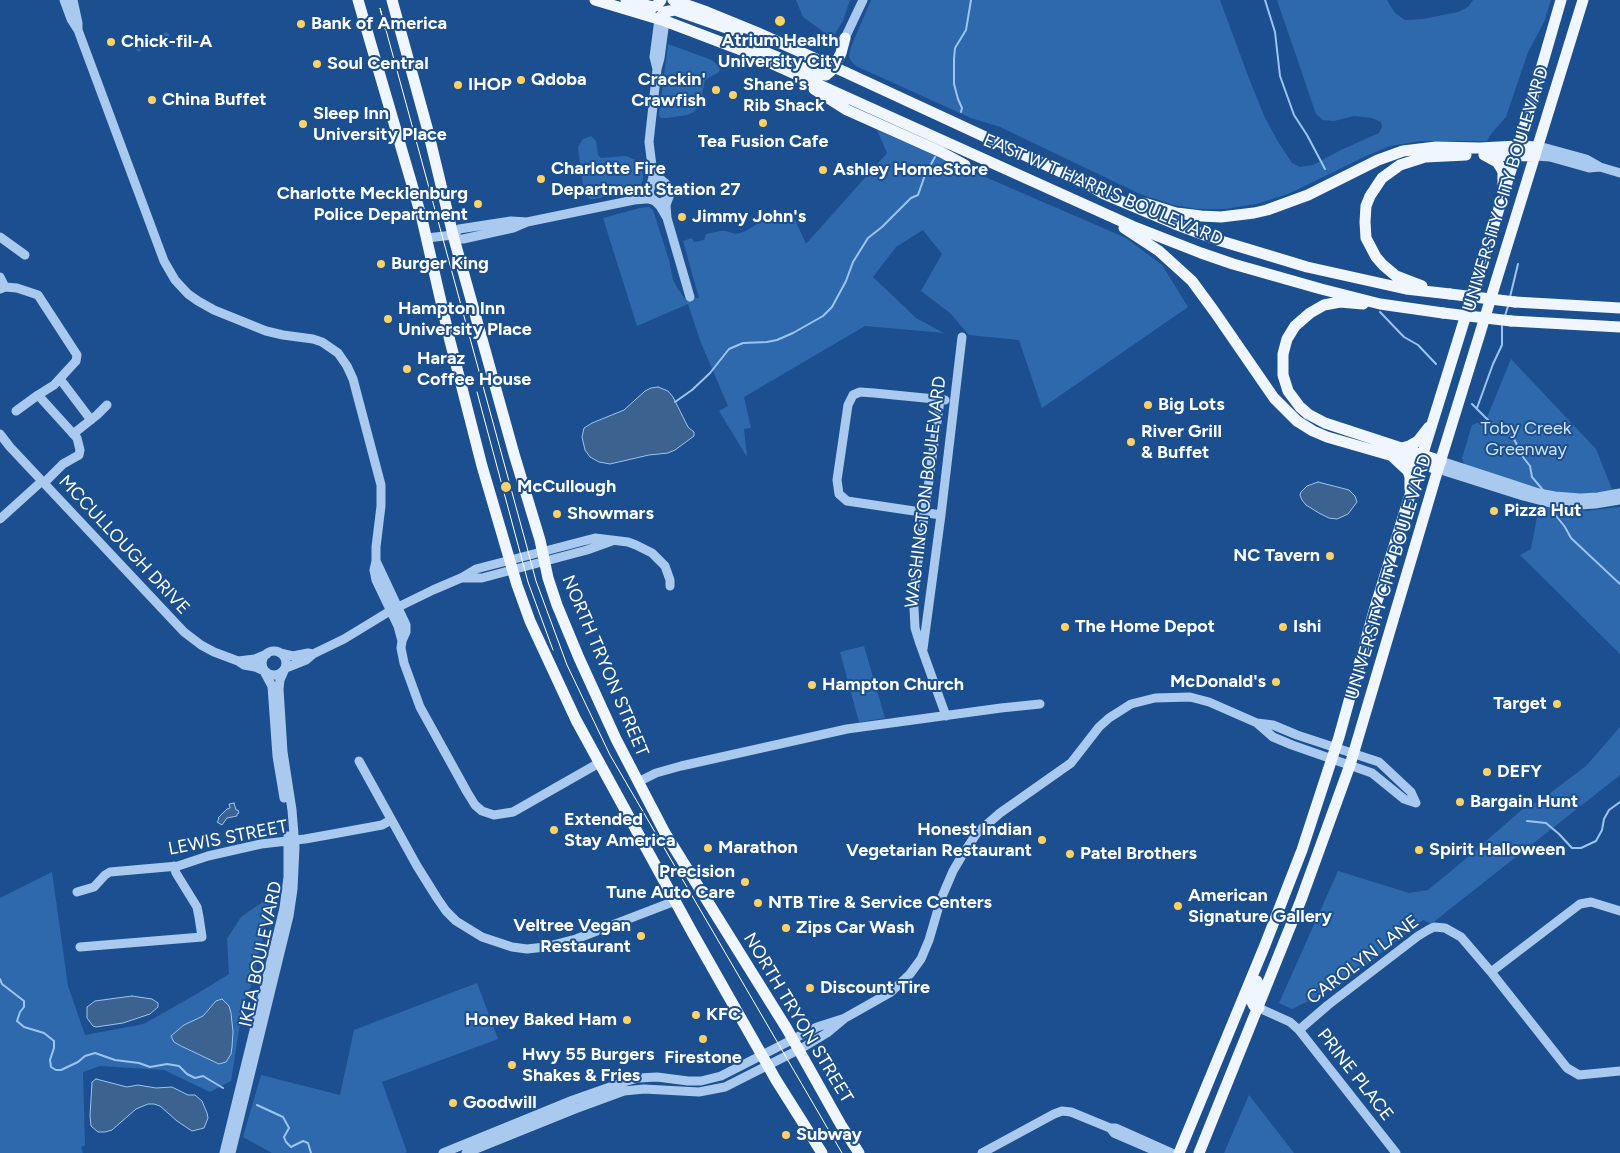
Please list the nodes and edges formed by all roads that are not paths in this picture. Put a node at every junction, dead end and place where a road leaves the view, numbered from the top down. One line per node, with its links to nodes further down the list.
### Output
1 (64, 0): 14 (street)
2 (73, 0): 14 (street)
3 (358, 0): 38 (main road)
4 (392, 0): 36 (main road, NORTH TRYON STREET)
5 (595, 0): 12 (main road, EAST W T HARRIS BOULEVARD)
6 (626, 0): 7 (main road)
7 (661, 0)
8 (673, 0): 15 (main road, EAST W T HARRIS BOULEVARD)
9 (863, 0): 16 (street)
10 (1561, 0): 21 (main road, UNIVERSITY CITY BOULEVARD)
11 (1583, 0): 22 (main road, UNIVERSITY CITY BOULEVARD)
12 (662, 20): 13 (main road, EAST W T HARRIS BOULEVARD); 15 (main road); 25 (street)
13 (678, 26): 18 (main road); 19 (main road, EAST W T HARRIS BOULEVARD)
14 (78, 30): 74 (street)
15 (774, 40): 17 (main road, EAST W T HARRIS BOULEVARD)
16 (844, 44): 17 (main road); 18 (main road); 20 (main road)
17 (821, 62): 18 (main road, EAST W T HARRIS BOULEVARD)
18 (834, 67): 20 (main road, EAST W T HARRIS BOULEVARD)
19 (797, 75): 24 (main road); 34 (main road, EAST W T HARRIS BOULEVARD)
20 (888, 92): 28 (main road, EAST W T HARRIS BOULEVARD)
21 (1517, 150): 22 (main road); 23 (main road); 28 (main road); 33 (main road, UNIVERSITY CITY BOULEVARD)
22 (1536, 151): 26 (street); 63 (main road, UNIVERSITY CITY BOULEVARD)
23 (1482, 155): 33 (main road); 42 (main road)
24 (965, 165)
25 (652, 166): 27 (street); 29 (street)
26 (1620, 173)
27 (665, 183): 29 (street); 30 (street)
28 (1087, 184): 42 (main road, EAST W T HARRIS BOULEVARD)
29 (650, 187): 31 (street); 32 (street)
30 (669, 197): 32 (street); 35 (street)
31 (634, 200): 32 (street); 36 (street)
32 (655, 201): 35 (street)
33 (1500, 204): 56 (main road, UNIVERSITY CITY BOULEVARD)
34 (1094, 208): 44 (main road, EAST W T HARRIS BOULEVARD); 61 (main road)
35 (667, 218): 43 (street)
36 (453, 235): 38 (street); 71 (main road, NORTH TRYON STREET)
37 (0, 237): 39 (street)
38 (427, 238): 72 (main road)
39 (25, 255)
40 (0, 277): 41 (street)
41 (3, 288): 50 (street)
42 (1450, 294): 45 (main road, EAST W T HARRIS BOULEVARD, bridge)
43 (690, 297)
44 (1380, 304): 47 (main road, EAST W T HARRIS BOULEVARD, bridge); 60 (main road)
45 (1620, 308)
46 (1620, 322): 47 (main road)
47 (1598, 326): 48 (main road, EAST W T HARRIS BOULEVARD)
48 (1620, 327)
49 (962, 336): 53 (street, WASHINGTON BOULEVARD)
50 (60, 379): 51 (street); 57 (street)
51 (38, 394): 55 (street); 59 (street)
52 (940, 400): 53 (street); 68 (street, WASHINGTON BOULEVARD); 68 (street)
53 (953, 401): 69 (street, WASHINGTON BOULEVARD)
54 (107, 405): 57 (street)
55 (16, 411)
56 (1436, 416): 60 (main road); 62 (main road, UNIVERSITY CITY BOULEVARD)
57 (91, 420): 59 (street)
58 (0, 434): 64 (street, MCCULLOUGH DRIVE)
59 (73, 434): 64 (street)
60 (1402, 448): 62 (main road)
61 (1389, 455): 62 (main road); 66 (main road)
62 (1422, 459): 63 (main road); 66 (main road, UNIVERSITY CITY BOULEVARD)
63 (1440, 465): 65 (street); 67 (street); 86 (main road, UNIVERSITY CITY BOULEVARD)
64 (43, 482): 70 (street); 79 (street, MCCULLOUGH DRIVE)
65 (1620, 493)
66 (1410, 495): 85 (main road, UNIVERSITY CITY BOULEVARD)
67 (1620, 500)
68 (925, 512): 69 (street); 75 (street, WASHINGTON BOULEVARD)
69 (941, 515): 75 (street, WASHINGTON BOULEVARD)
70 (0, 519)
71 (543, 557): 72 (street, MCCULLOUGH DRIVE); 72 (street, MCCULLOUGH DRIVE); 73 (street); 91 (main road, NORTH TRYON STREET)
72 (511, 565): 74 (street, MCCULLOUGH DRIVE); 89 (main road)
73 (670, 586)
74 (395, 609): 78 (street, MCCULLOUGH DRIVE); 89 (street)
75 (923, 652): 83 (street, WASHINGTON BOULEVARD)
76 (280, 653): 77 (street, MCCULLOUGH DRIVE); 78 (street, MCCULLOUGH DRIVE); 80 (street)
77 (266, 654): 79 (street, MCCULLOUGH DRIVE); 81 (street)
78 (313, 654): 80 (street, MCCULLOUGH DRIVE)
79 (238, 661): 81 (street, MCCULLOUGH DRIVE)
80 (285, 669): 81 (street, MCCULLOUGH DRIVE); 93 (street, IKEA BOULEVARD)
81 (265, 672): 93 (street, IKEA BOULEVARD)
82 (1040, 704): 83 (street)
83 (946, 716): 91 (street)
84 (1257, 723): 85 (street); 87 (street); 104 (street)
85 (1336, 748): 86 (street); 87 (main road, UNIVERSITY CITY BOULEVARD)
86 (1354, 754): 90 (main road, UNIVERSITY CITY BOULEVARD); 90 (street)
87 (1332, 759): 90 (street); 98 (main road, UNIVERSITY CITY BOULEVARD)
88 (359, 761): 92 (street)
89 (599, 763): 96 (main road)
90 (1350, 765): 101 (main road, UNIVERSITY CITY BOULEVARD)
91 (638, 782): 104 (main road, NORTH TRYON STREET)
92 (391, 820): 93 (street, LEWIS STREET); 96 (street)
93 (291, 841): 94 (street, LEWIS STREET); 102 (street, IKEA BOULEVARD)
94 (174, 866): 95 (street, LEWIS STREET); 99 (street)
95 (77, 892)
96 (675, 901): 105 (main road)
97 (1620, 911): 100 (street)
98 (1265, 945): 101 (main road); 117 (main road, UNIVERSITY CITY BOULEVARD)
99 (80, 947)
100 (1491, 972): 103 (street, CAROLYN LANE); 106 (street, CAROLYN LANE)
101 (1259, 1008): 103 (street, PRINE PLACE); 118 (main road, UNIVERSITY CITY BOULEVARD)
102 (259, 1025): 108 (street, IKEA BOULEVARD); 109 (street, IKEA BOULEVARD)
103 (1299, 1030): 119 (street, PRINE PLACE)
104 (796, 1044): 105 (street); 105 (street); 113 (main road, NORTH TRYON STREET)
105 (766, 1060): 110 (street); 111 (street); 112 (main road)
106 (1620, 1071)
107 (1110, 1128): 114 (street); 115 (street); 116 (street)
108 (224, 1153)
109 (231, 1153)
110 (442, 1153)
111 (466, 1153)
112 (822, 1153)
113 (859, 1153)
114 (982, 1153)
115 (1160, 1153)
116 (1172, 1153)
117 (1179, 1153)
118 (1199, 1153)
119 (1396, 1153)

